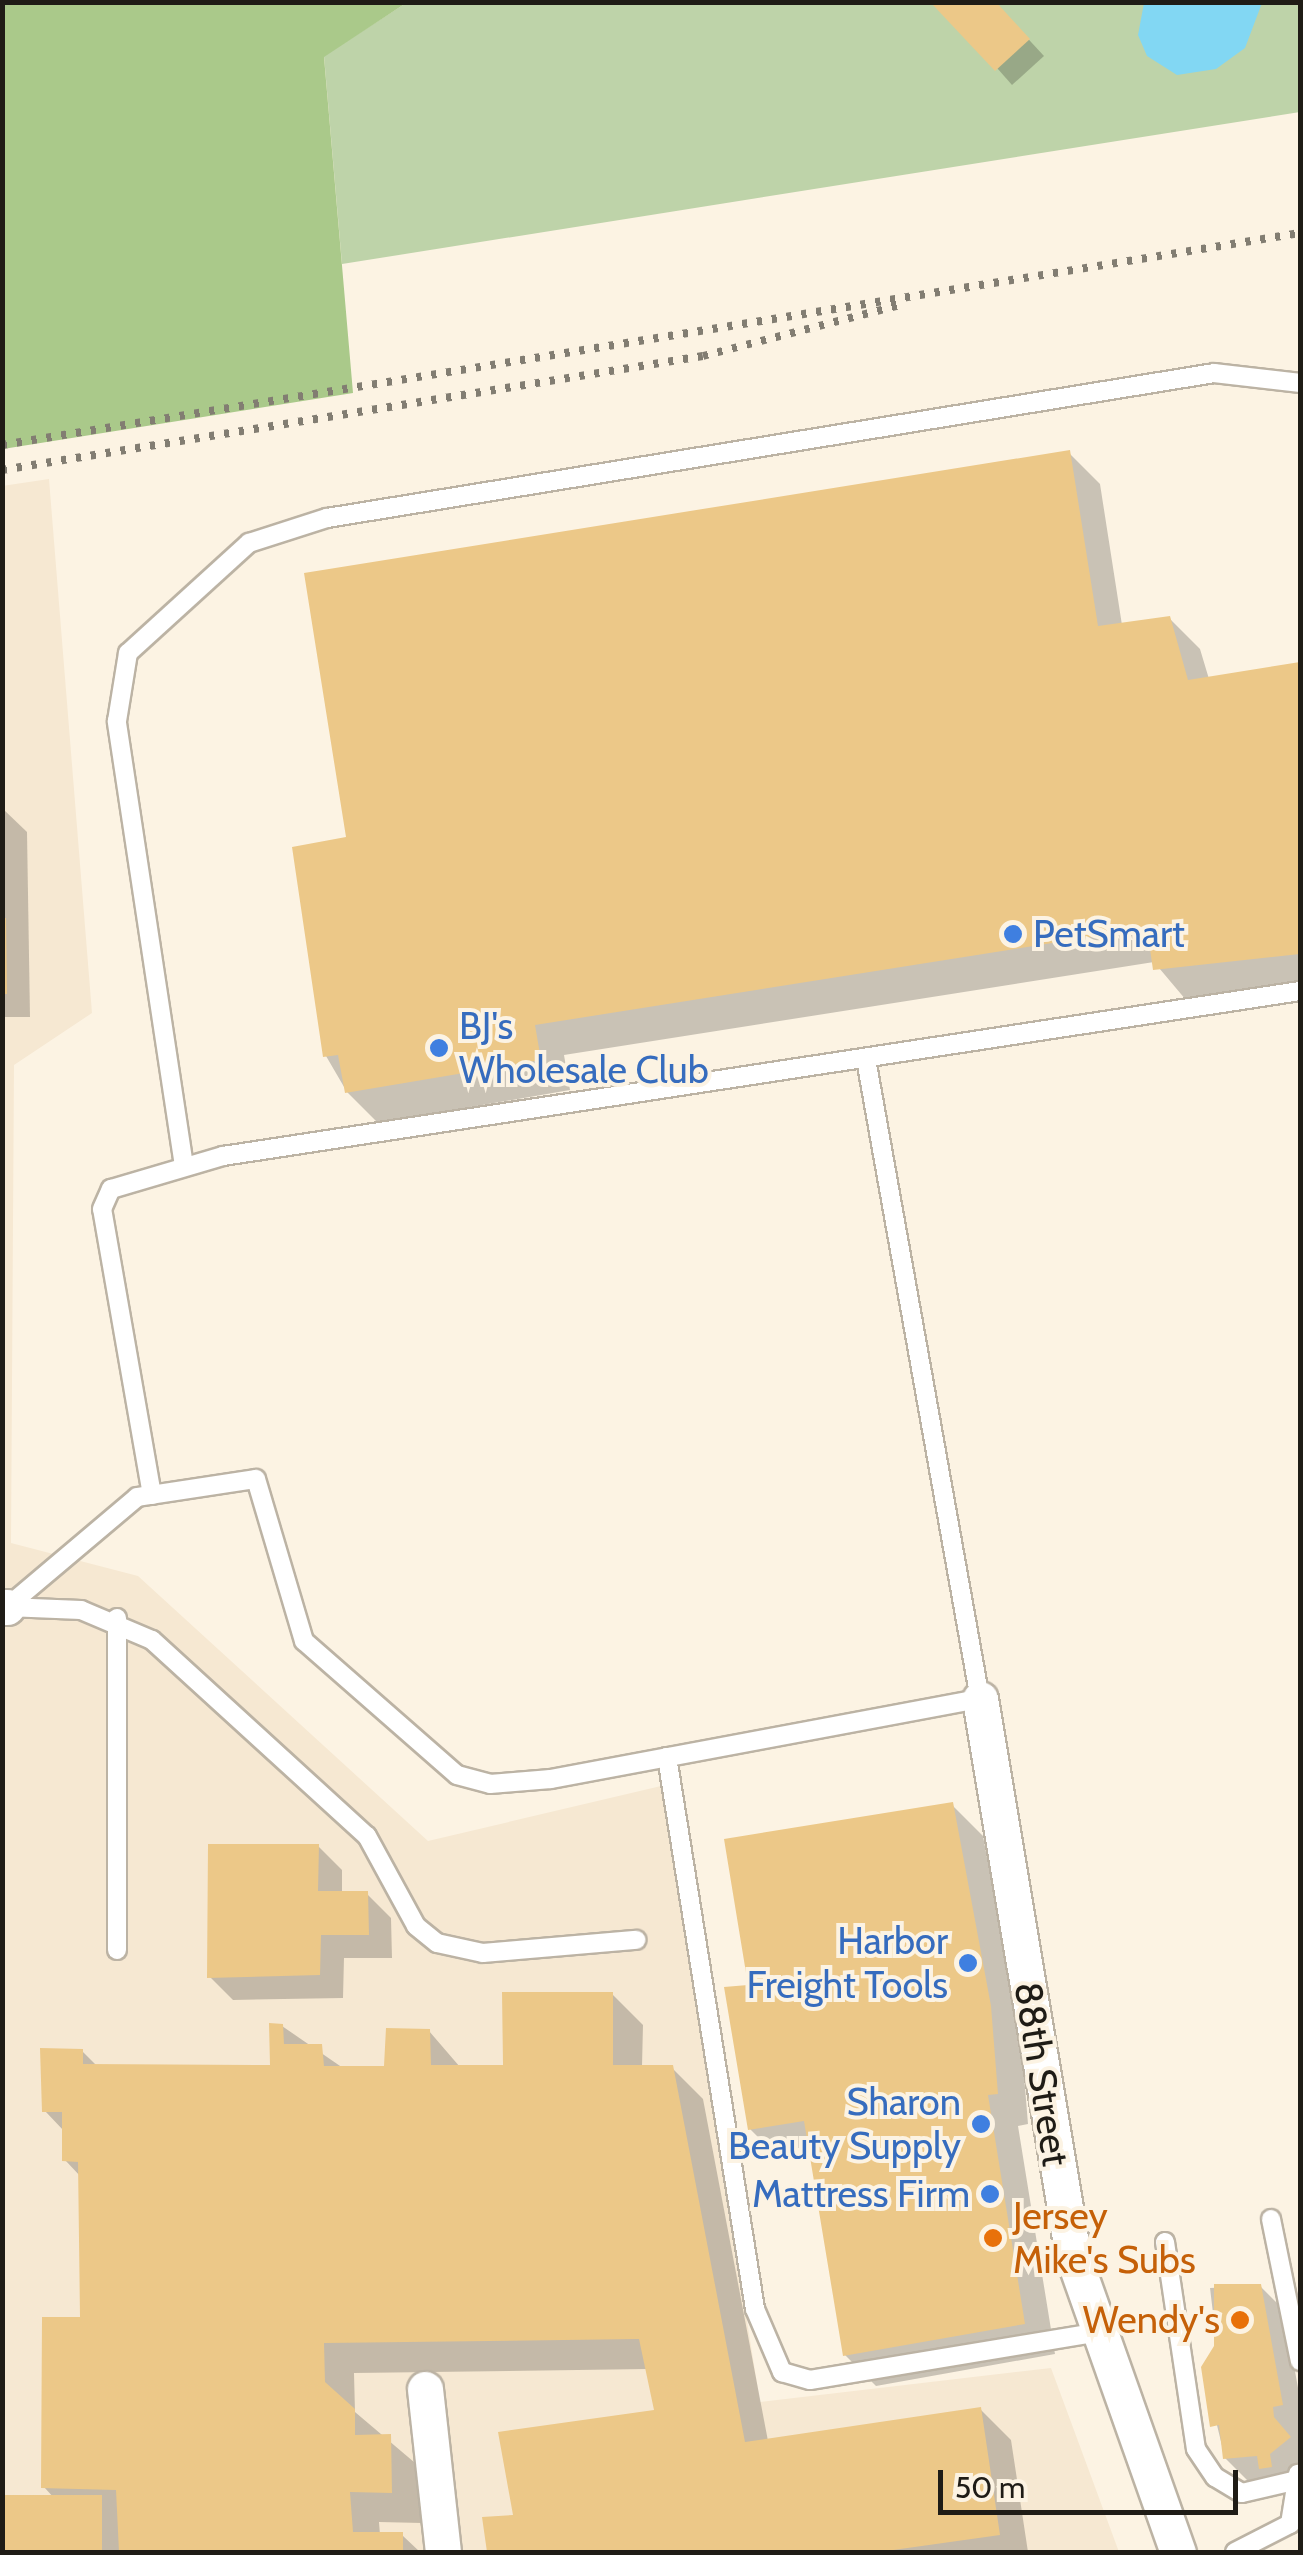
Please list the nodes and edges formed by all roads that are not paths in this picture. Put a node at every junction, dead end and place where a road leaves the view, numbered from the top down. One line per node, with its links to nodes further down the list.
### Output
1 (1300, 382): 4 (lane)
2 (1300, 991): 3 (lane)
3 (866, 1059): 4 (lane); 8 (lane)
4 (184, 1166): 5 (lane)
5 (152, 1495): 6 (lane); 9 (lane)
6 (4, 1607): 7 (lane)
7 (117, 1618): 10 (lane); 11 (lane)
8 (980, 1699): 9 (lane); 14 (street, 88th Street)
9 (667, 1757): 14 (lane)
10 (636, 1940)
11 (117, 1950)
12 (1271, 2219): 15 (lane)
13 (1165, 2242): 17 (lane)
14 (1099, 2332): 20 (street, 88th Street)
15 (1300, 2361)
16 (424, 2390): 19 (street)
17 (1297, 2476): 18 (lane)
18 (1295, 2531): 21 (lane)
19 (442, 2552)
20 (1178, 2552)
21 (1235, 2552)

